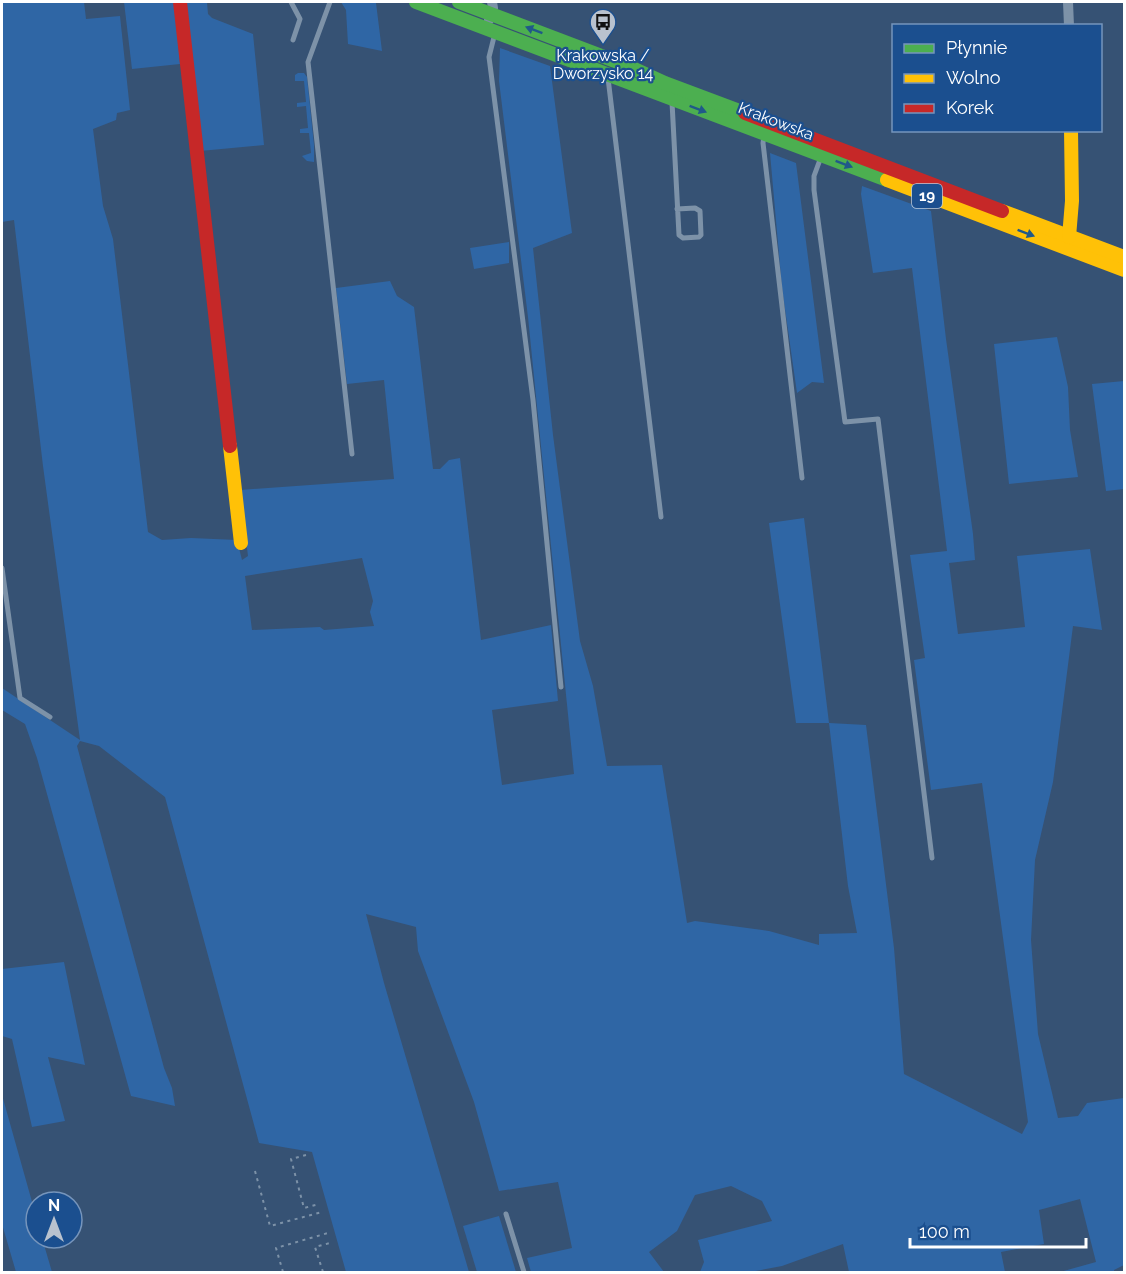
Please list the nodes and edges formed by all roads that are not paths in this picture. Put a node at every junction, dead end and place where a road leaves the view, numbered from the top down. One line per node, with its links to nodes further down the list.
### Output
1 (180, 2): 23 (main road)
2 (291, 2): 10 (lane)
3 (330, 2): 20 (lane)
4 (416, 2): 9 (main road, Krakowska / 19)
5 (459, 2): 7 (main road, Krakowska / 19)
6 (1068, 2): 8 (street)
7 (492, 8): 9 (street); 17 (main road, Krakowska / 19, one-way to 7)
8 (1069, 24)
9 (491, 30): 11 (main road, Krakowska / 19); 25 (lane)
10 (293, 40)
11 (607, 74): 12 (main road, Krakowska / 19); 22 (lane)
12 (672, 99): 14 (main road, Krakowska / 19, one-way to 14); 16 (lane)
13 (1071, 132): 17 (main road)
14 (765, 134): 15 (main road, Krakowska / 19); 21 (lane)
15 (822, 156): 19 (main road, Krakowska / 19, one-way to 19); 27 (lane)
16 (677, 209): 16 (lane)
17 (1069, 237): 18 (main road, Krakowska / 19)
18 (1125, 257)
19 (1125, 270)
20 (352, 453)
21 (802, 478)
22 (661, 517)
23 (241, 543)
24 (2, 568): 26 (lane)
25 (561, 687)
26 (50, 717)
27 (932, 858)
28 (506, 1214): 29 (lane)
29 (524, 1272)

